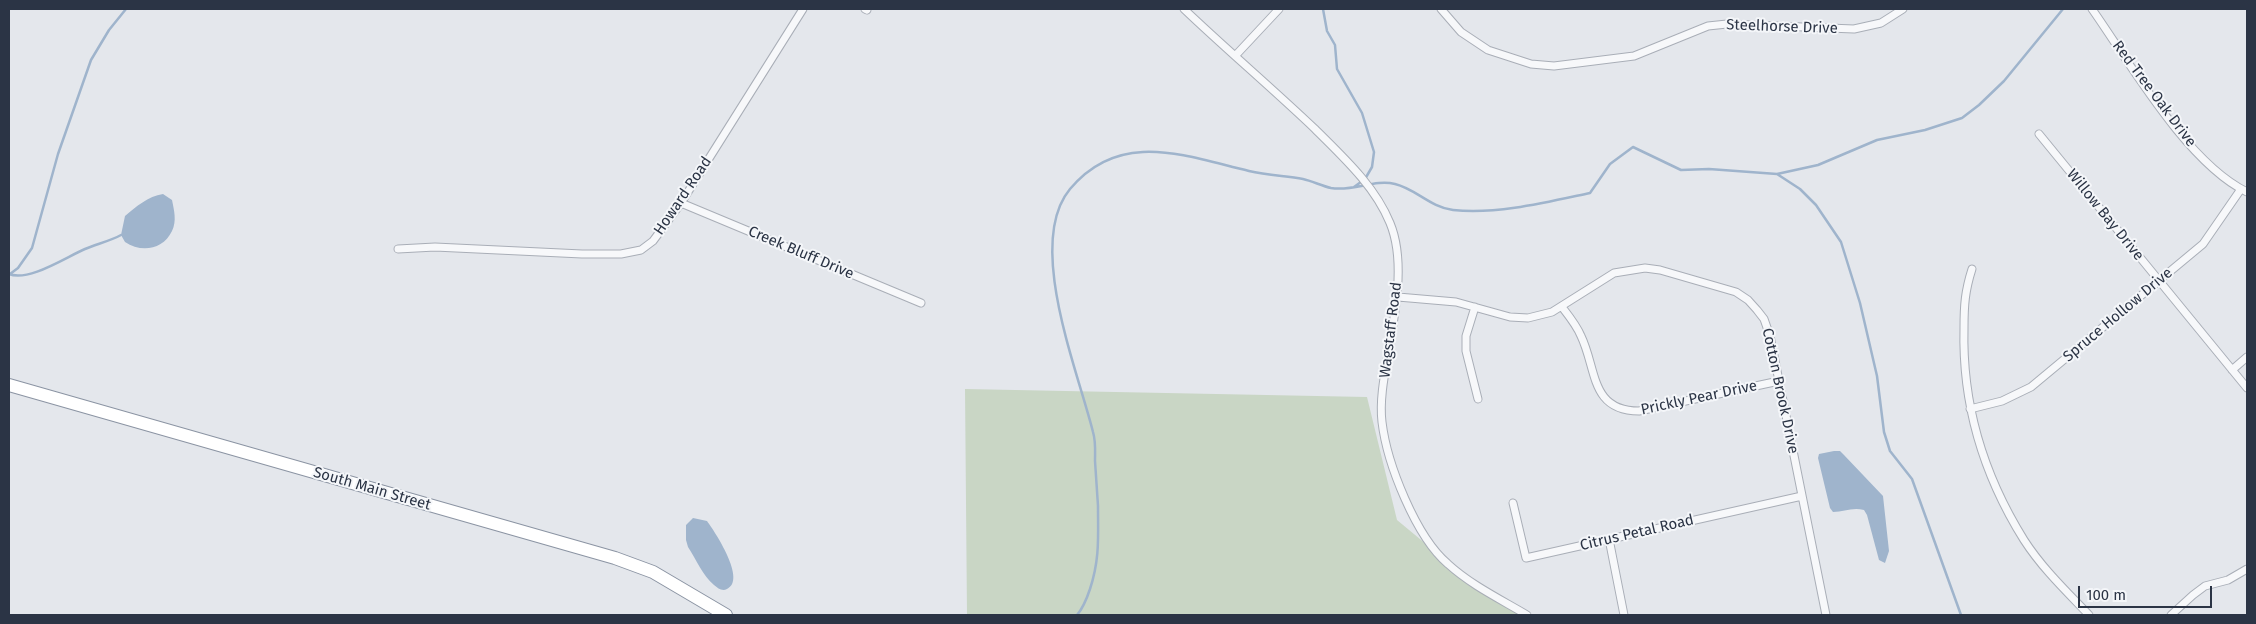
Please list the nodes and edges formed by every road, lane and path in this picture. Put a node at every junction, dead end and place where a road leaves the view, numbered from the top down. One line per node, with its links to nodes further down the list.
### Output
1 (803, 9): 10 (street, Howard Road)
2 (1184, 9): 7 (street, Wagstaff Road)
3 (1441, 9): 4 (street, Steelhorse Drive)
4 (1903, 9)
5 (2092, 9): 9 (street, Red Tree Oak Drive)
6 (1275, 10): 7 (street)
7 (1235, 56): 14 (street, Wagstaff Road)
8 (2039, 134): 13 (street, Willow Bay Drive)
9 (2244, 190): 13 (street, Spruce Hollow Drive)
10 (681, 203): 11 (street, Howard Road); 15 (street, Creek Bluff Drive)
11 (398, 249)
12 (1972, 268): 24 (street)
13 (2158, 281): 19 (street, Willow Bay Drive); 24 (street, Spruce Hollow Drive)
14 (1398, 297): 16 (street, Cotton Brook Drive); 30 (street, Wagstaff Road)
15 (921, 303)
16 (1475, 307): 17 (street, Cotton Brook Drive); 23 (street)
17 (1562, 307): 20 (street, Prickly Pear Drive); 20 (street, Cotton Brook Drive)
18 (2247, 357): 19 (street)
19 (2232, 370): 22 (street, Willow Bay Drive)
20 (1779, 381): 25 (street, Cotton Brook Drive)
21 (9, 385): 29 (highway, South Main Street)
22 (2247, 388)
23 (1478, 399)
24 (1970, 409): 33 (street)
25 (1802, 496): 27 (street, Citrus Petal Road); 32 (street, Cotton Brook Drive)
26 (1513, 503): 27 (street, Citrus Petal Road)
27 (1608, 539): 31 (street)
28 (2247, 569): 34 (street)
29 (726, 615)
30 (1527, 615)
31 (1624, 615)
32 (1826, 615)
33 (2089, 615)
34 (2171, 615)

